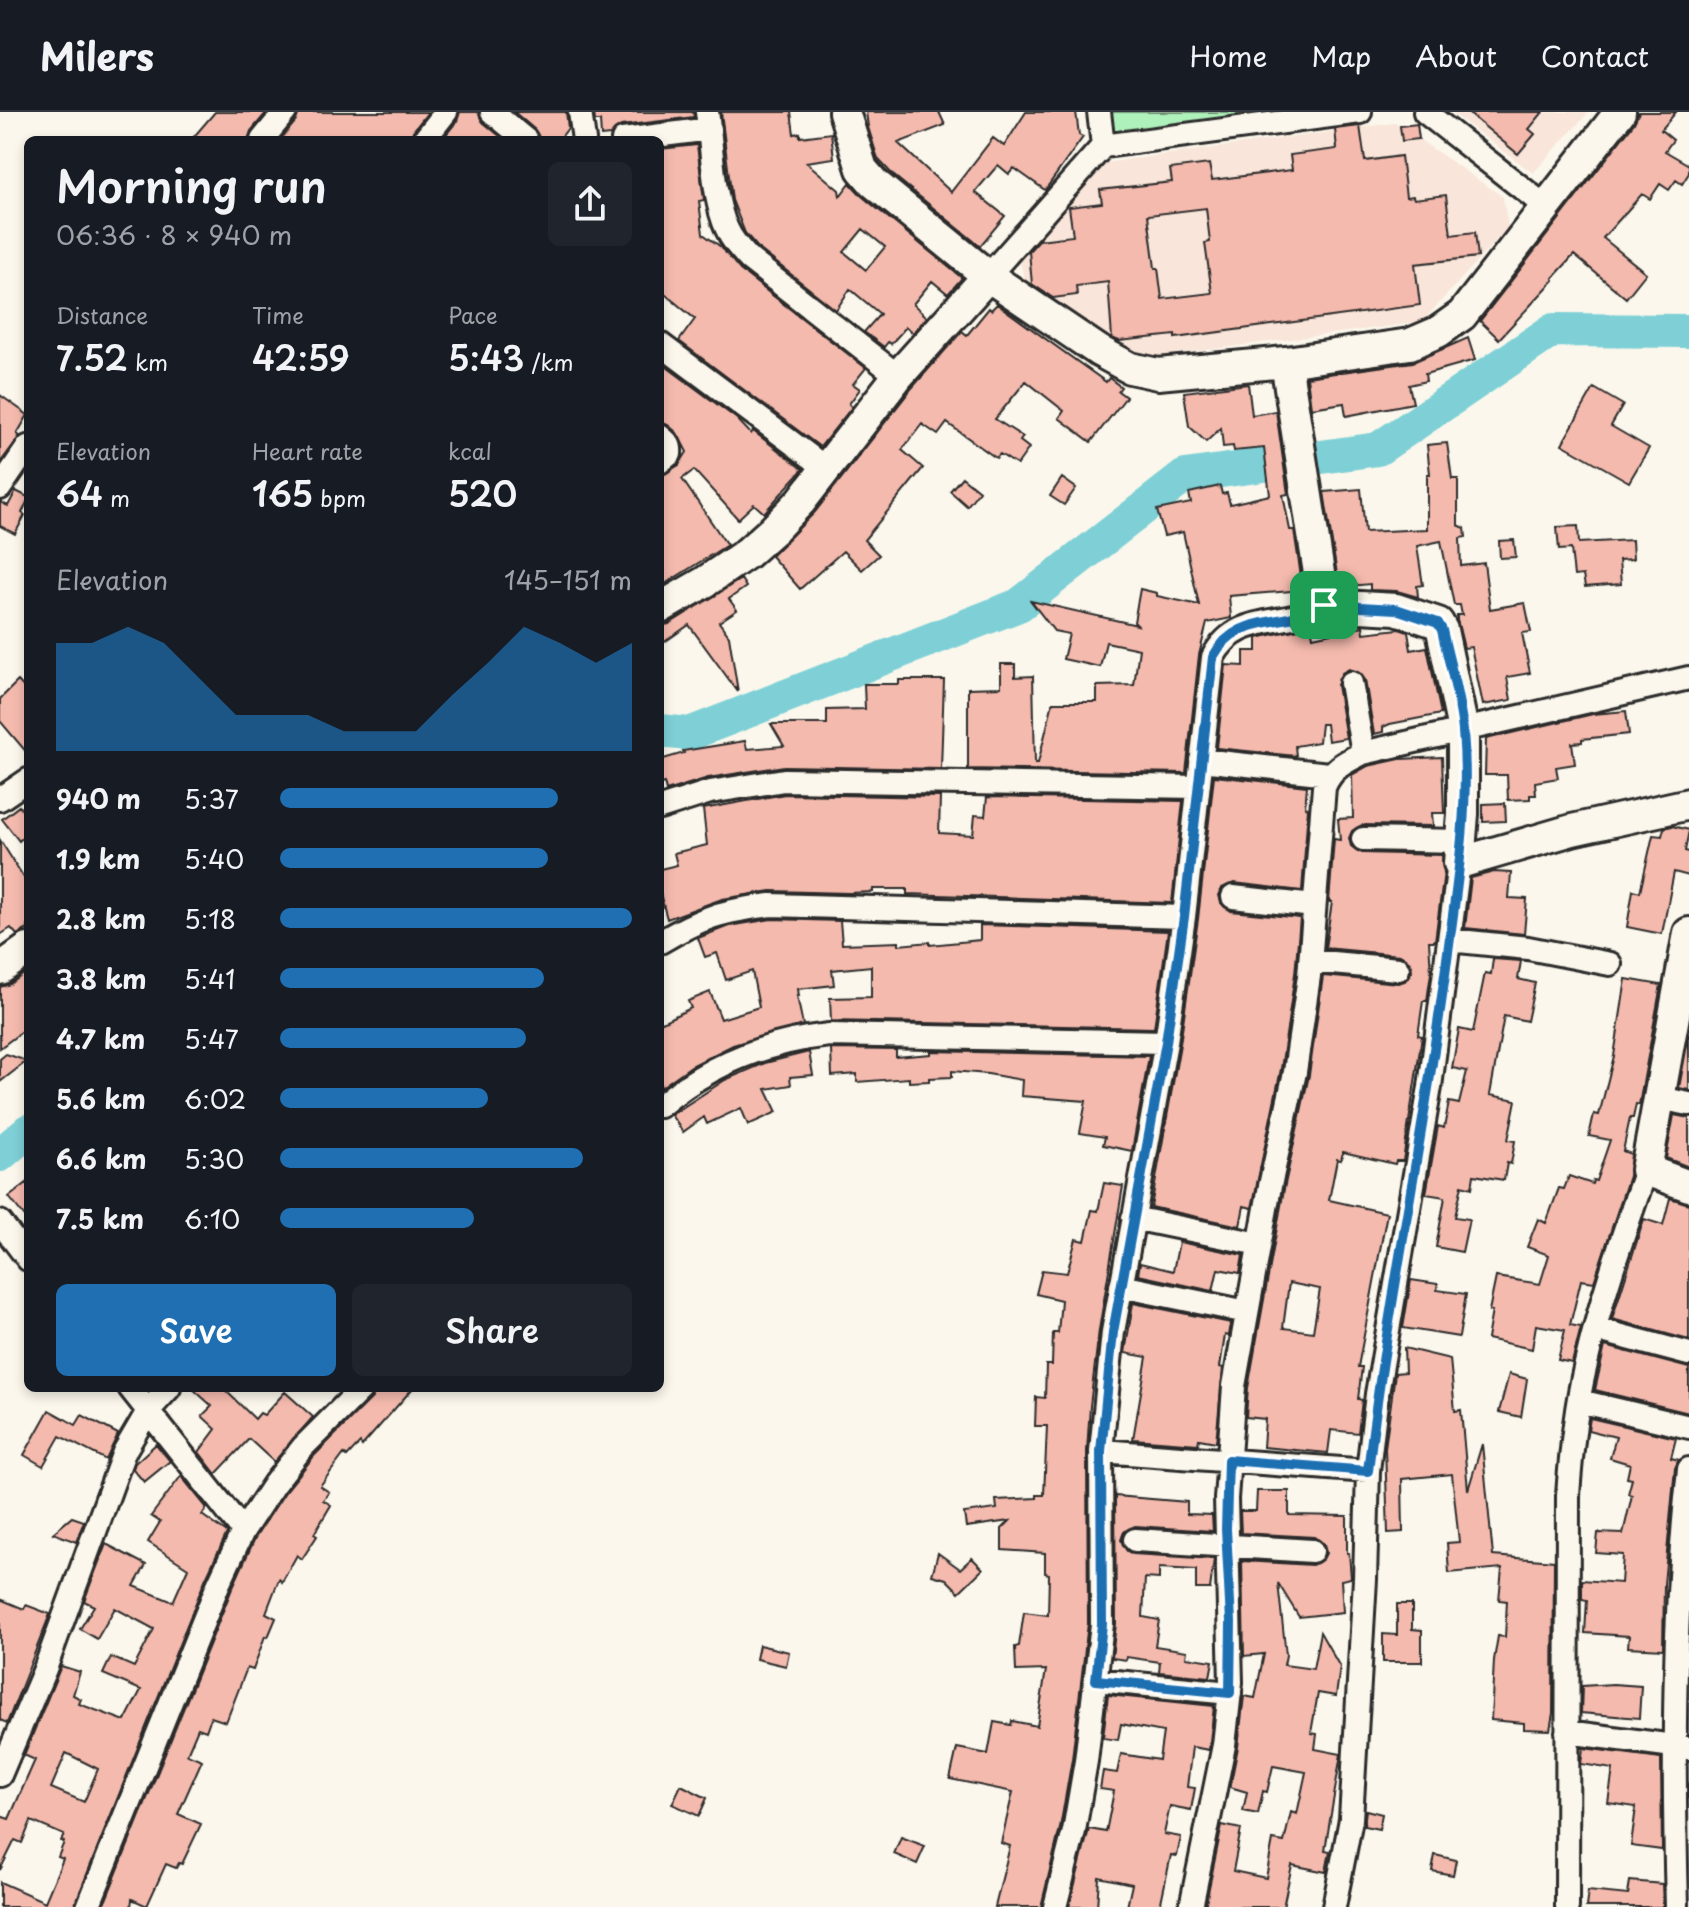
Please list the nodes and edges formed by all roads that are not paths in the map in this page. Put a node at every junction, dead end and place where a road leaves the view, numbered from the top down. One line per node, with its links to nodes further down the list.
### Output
1 (285, 112): 11 (street)
2 (446, 112): 12 (street)
3 (492, 112): 13 (street)
4 (580, 112): 14 (street)
5 (844, 112): 18 (street)
6 (1099, 112): 16 (street)
7 (1360, 112): 16 (street)
8 (1425, 112): 17 (street)
9 (1620, 112): 17 (street)
10 (708, 121): 15 (street); 21 (street)
11 (265, 136)
12 (427, 136)
13 (521, 136)
14 (583, 136)
15 (641, 136)
16 (1103, 146): 18 (street)
17 (1546, 207): 20 (street)
18 (988, 276): 20 (street); 21 (street)
19 (664, 347): 25 (street)
20 (1286, 362): 27 (street)
21 (898, 376): 25 (street)
22 (664, 439): 24 (street)
23 (24, 453): 26 (street)
24 (664, 459)
25 (827, 469): 28 (street)
26 (0, 488)
27 (1324, 605): 31 (street); 33 (street)
28 (664, 606)
29 (1681, 680): 31 (street)
30 (1351, 683): 32 (street)
31 (1463, 730): 32 (street); 41 (street)
32 (1363, 753): 34 (street)
33 (1201, 760): 34 (street); 36 (street)
34 (1329, 774): 43 (street)
35 (24, 783): 37 (street)
36 (1198, 787): 39 (street); 44 (street)
37 (0, 799)
38 (1689, 804): 41 (street)
39 (664, 807)
40 (1363, 839): 41 (street)
41 (1460, 852): 47 (street)
42 (1233, 897): 43 (street)
43 (1314, 906): 49 (street)
44 (1184, 917): 46 (street); 53 (street)
45 (1689, 933): 54 (street)
46 (664, 940)
47 (1449, 940): 50 (street); 76 (street)
48 (24, 952): 51 (street)
49 (1310, 961): 52 (street); 61 (street)
50 (1610, 964)
51 (0, 969)
52 (1398, 969)
53 (1166, 1042): 55 (street); 59 (street)
54 (1659, 1098): 56 (street); 57 (street)
55 (664, 1103)
56 (1689, 1104)
57 (1646, 1170): 58 (street); 65 (street)
58 (1689, 1186)
59 (1133, 1218): 61 (street); 63 (street)
60 (0, 1222): 62 (street)
61 (1259, 1244): 64 (street)
62 (24, 1254)
63 (1121, 1286): 64 (street); 73 (street)
64 (1247, 1312): 74 (street)
65 (1595, 1329): 66 (street); 70 (street)
66 (1689, 1354)
67 (133, 1392): 71 (street)
68 (165, 1392): 71 (street)
69 (358, 1392): 77 (street)
70 (1579, 1401): 72 (street); 84 (street)
71 (148, 1411): 77 (street); 86 (street)
72 (1689, 1427)
73 (1101, 1451): 74 (street); 81 (street)
74 (1228, 1460): 76 (street); 79 (street)
75 (1689, 1469): 82 (street)
76 (1368, 1471): 90 (street)
77 (243, 1531): 87 (street)
78 (1135, 1540): 79 (street)
79 (1227, 1548): 80 (street); 83 (street)
80 (1312, 1551)
81 (1096, 1680): 83 (street); 88 (street)
82 (1683, 1692): 85 (street)
83 (1230, 1693): 89 (street)
84 (1567, 1732): 85 (street); 91 (street)
85 (1682, 1747): 92 (street)
86 (0, 1775)
87 (88, 1907)
88 (1055, 1907)
89 (1191, 1907)
90 (1334, 1907)
91 (1567, 1907)
92 (1677, 1907)

